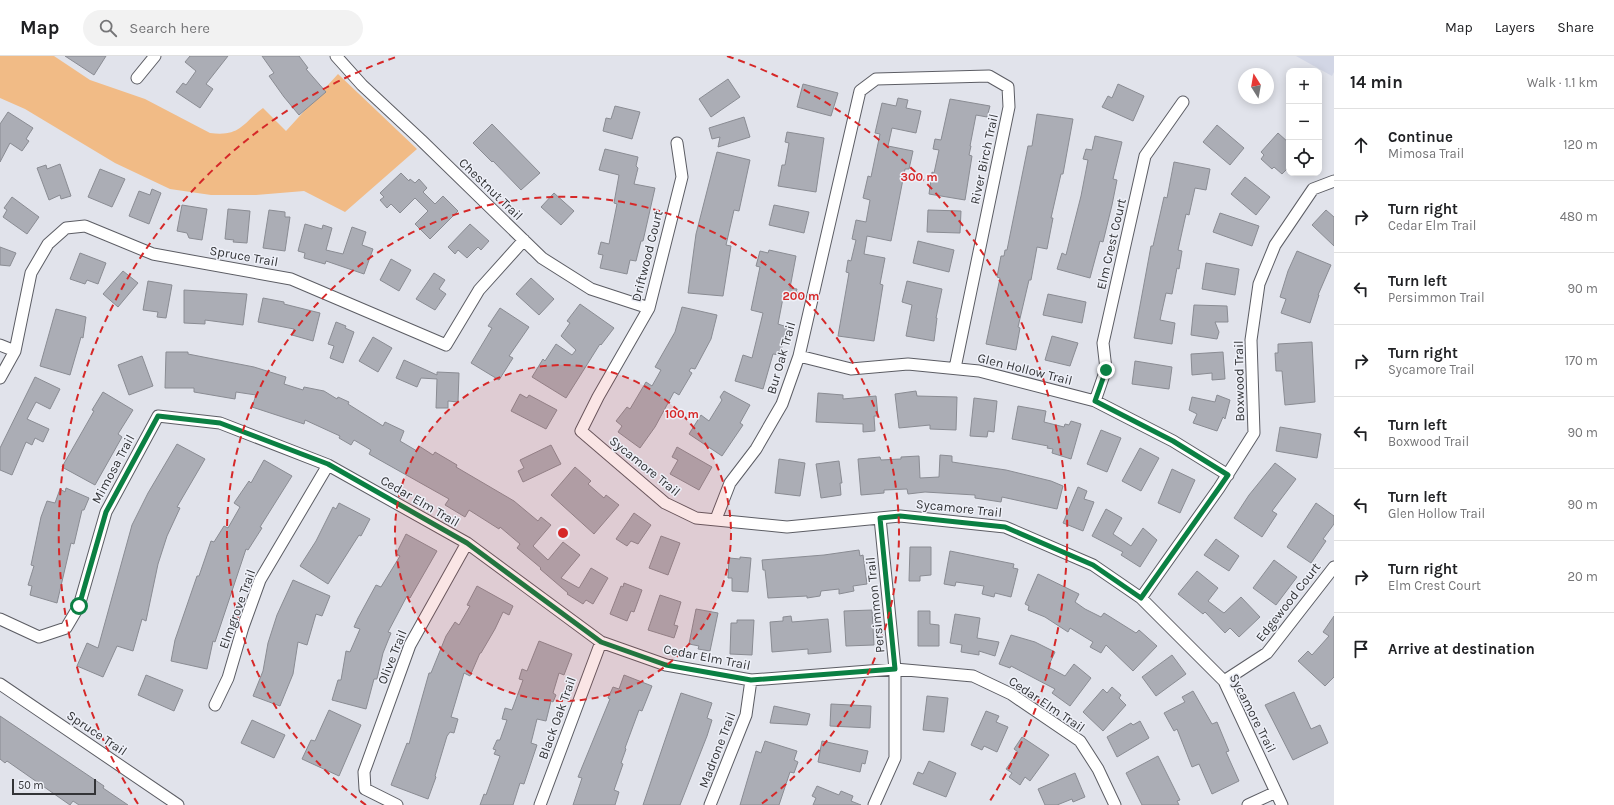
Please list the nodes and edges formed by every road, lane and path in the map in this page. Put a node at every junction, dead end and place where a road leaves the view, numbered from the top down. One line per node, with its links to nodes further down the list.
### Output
1 (155, 56): 3 (street)
2 (336, 56): 8 (street, Chestnut Trail)
3 (137, 78)
4 (876, 79): 12 (street, Bur Oak Trail); 13 (street, River Birch Trail)
5 (1182, 102): 15 (street, Elm Crest Court)
6 (677, 143): 9 (street, Driftwood Court)
7 (1334, 181): 19 (street, Boxwood Trail)
8 (524, 240): 9 (street, Chestnut Trail); 11 (street, Spruce Trail)
9 (649, 308): 17 (street, Driftwood Court)
10 (0, 345): 11 (street)
11 (15, 351): 14 (street, Spruce Trail)
12 (798, 356): 13 (street, Glen Hollow Trail); 21 (street, Bur Oak Trail)
13 (956, 368): 15 (street, Glen Hollow Trail)
14 (0, 378)
15 (1095, 401): 19 (street, Glen Hollow Trail)
16 (158, 416): 18 (street, Cedar Elm Trail); 25 (street, Mimosa Trail)
17 (581, 431): 21 (street, Sycamore Trail)
18 (328, 464): 22 (street, Cedar Elm Trail); 31 (street, Elmgrove Trail)
19 (1228, 475): 24 (street, Boxwood Trail)
20 (880, 518): 21 (street, Sycamore Trail); 24 (street, Sycamore Trail); 27 (street, Persimmon Trail)
21 (716, 520)
22 (467, 543): 26 (street, Cedar Elm Trail); 34 (street, Olive Trail)
23 (1334, 567): 29 (street, Edgewood Court)
24 (1141, 598): 29 (street, Sycamore Trail)
25 (0, 619)
26 (601, 642): 28 (street, Cedar Elm Trail); 35 (street, Black Oak Trail)
27 (895, 669): 28 (street, Cedar Elm Trail); 37 (street, Persimmon Trail); 38 (street, Cedar Elm Trail)
28 (751, 680): 36 (street, Madrone Trail)
29 (1224, 681): 32 (street, Sycamore Trail)
30 (0, 684): 33 (street, Spruce Trail)
31 (215, 705)
32 (1276, 792): 39 (street); 40 (street, Sycamore Trail)
33 (178, 805)
34 (397, 805)
35 (540, 805)
36 (710, 805)
37 (874, 805)
38 (1115, 805)
39 (1248, 805)
40 (1282, 805)

